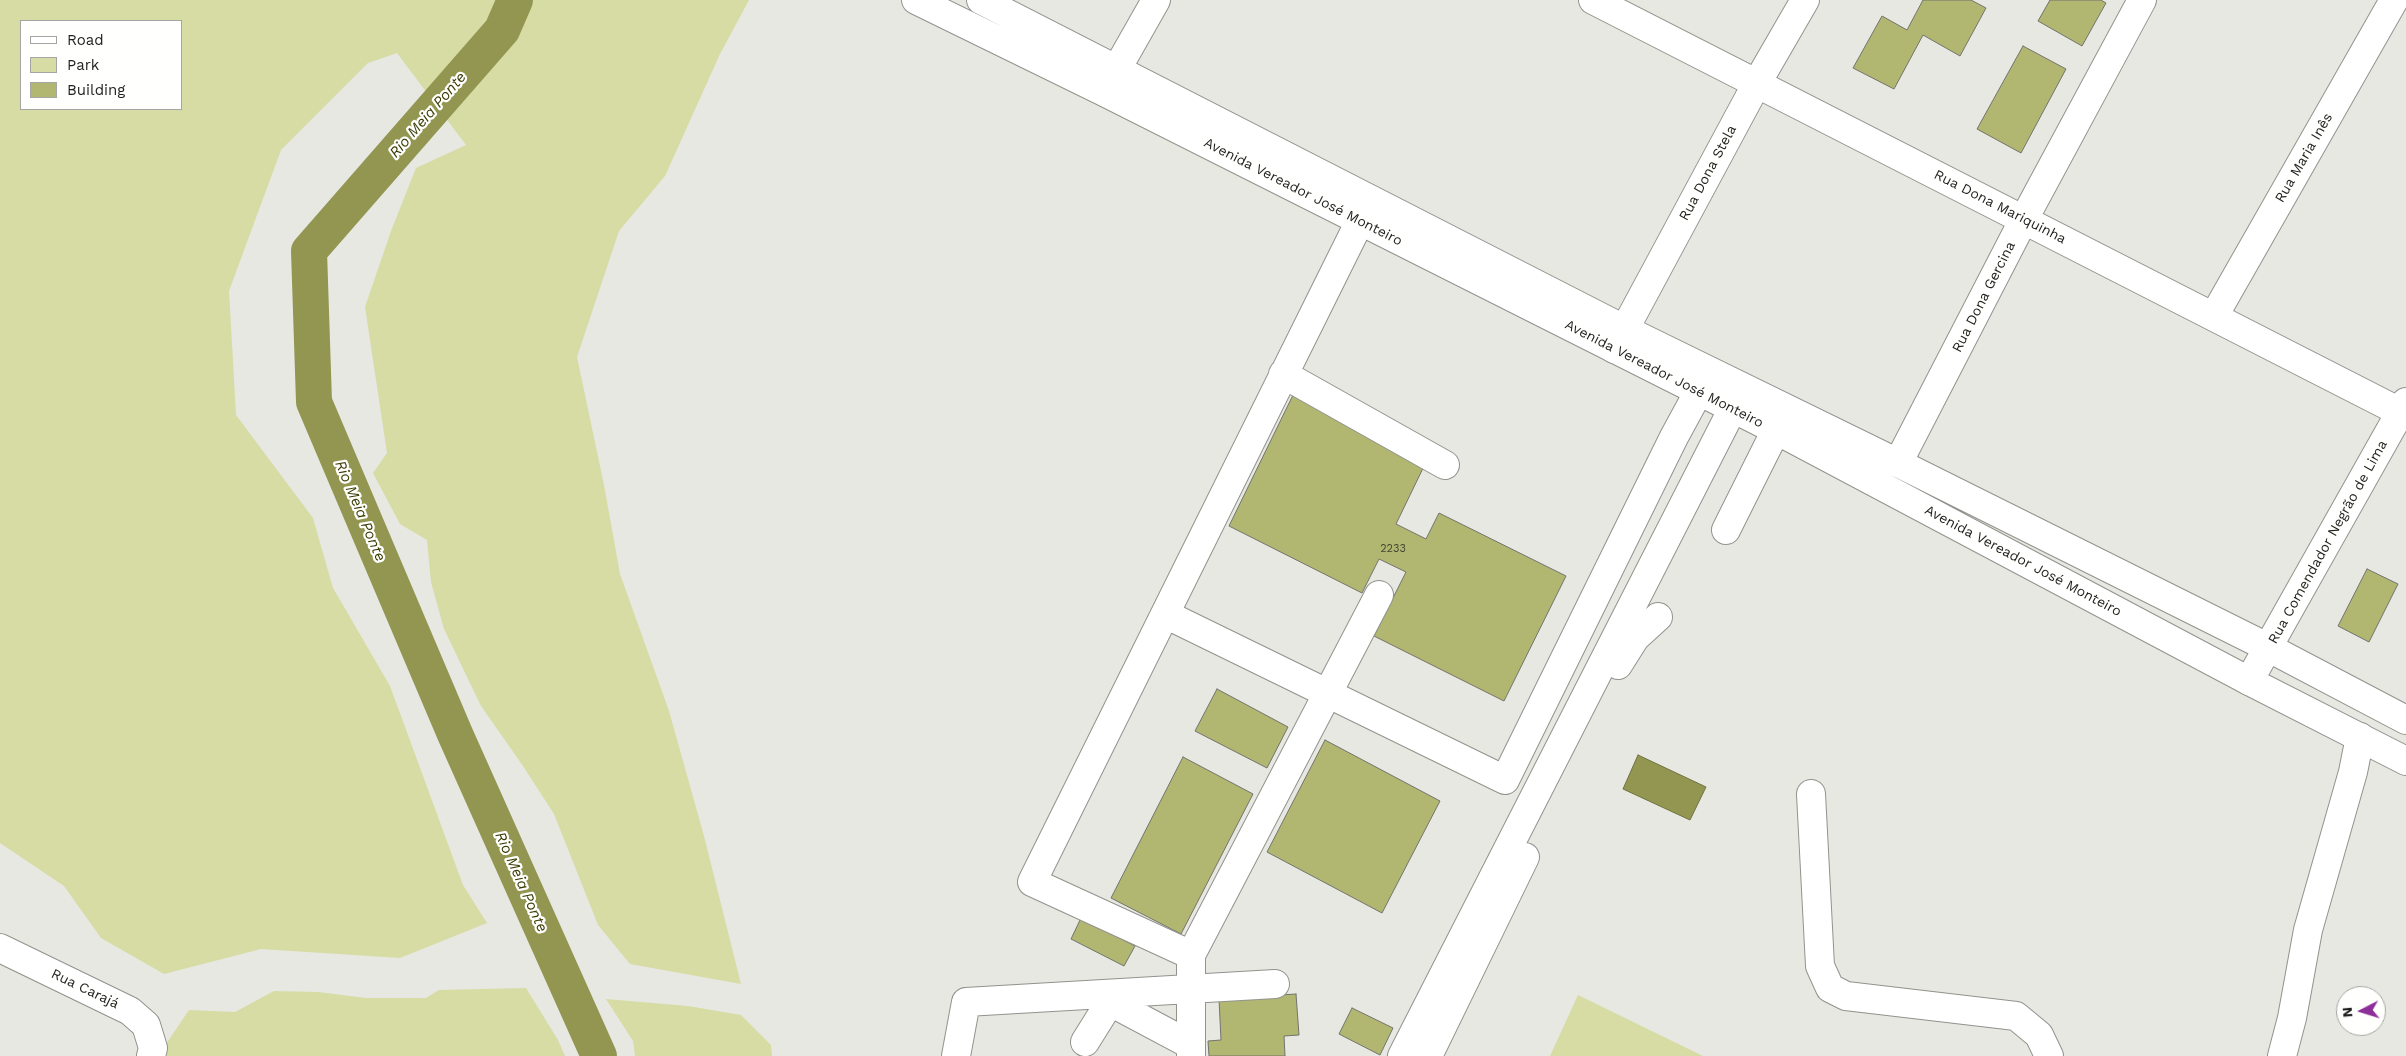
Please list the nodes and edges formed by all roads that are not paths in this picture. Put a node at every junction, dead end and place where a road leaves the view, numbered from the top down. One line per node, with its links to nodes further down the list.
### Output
1 (916, 0): 8 (street, Avenida Vereador José Monteiro)
2 (981, 0): 8 (street, Avenida Vereador José Monteiro)
3 (1156, 0): 8 (street)
4 (1592, 0): 9 (street, Rua Dona Mariquinha)
5 (1805, 0): 9 (street, Rua Dona Stela)
6 (2142, 0): 10 (street, Rua Dona Gercina)
7 (2394, 0): 12 (street, Rua Maria Inês)
8 (1111, 81): 11 (street, Avenida Vereador José Monteiro); 13 (street, Avenida Vereador José Monteiro)
9 (1757, 83): 10 (street, Rua Dona Mariquinha); 13 (street, Rua Dona Stela)
10 (2024, 219): 12 (street, Rua Dona Mariquinha); 19 (street, Rua Dona Gercina)
11 (1360, 221): 13 (street, Avenida Vereador José Monteiro); 14 (street)
12 (2214, 316): 17 (street, Rua Dona Mariquinha)
13 (1619, 339): 15 (street, Avenida Vereador José Monteiro); 19 (street, Avenida Vereador José Monteiro)
14 (1283, 374): 20 (street); 25 (street)
15 (1699, 391): 16 (street, Avenida Vereador José Monteiro); 22 (street)
16 (1733, 408): 18 (street, Avenida Vereador José Monteiro); 23 (street)
17 (2404, 409): 27 (street, Rua Comendador Negrão de Lima)
18 (1776, 430): 21 (street); 28 (street, Avenida Vereador José Monteiro)
19 (1898, 463): 27 (street, Avenida Vereador José Monteiro)
20 (1445, 465)
21 (1726, 530)
22 (1621, 547): 23 (street); 29 (street)
23 (1654, 562): 43 (street)
24 (1379, 595): 29 (street)
25 (1165, 614): 29 (street); 35 (street)
26 (1658, 617): 44 (street)
27 (2269, 648): 28 (street, Rua Comendador Negrão de Lima); 30 (street, Avenida Vereador José Monteiro)
28 (2249, 681): 31 (street, Avenida Vereador José Monteiro)
29 (1328, 693): 35 (street)
30 (2406, 720)
31 (2360, 738): 32 (street, Avenida Vereador José Monteiro); 46 (street)
32 (2406, 761)
33 (1811, 794): 45 (street)
34 (0, 948): 41 (street, Rua Carajá)
35 (1191, 955): 37 (street)
36 (1275, 984): 37 (street)
37 (1191, 990): 38 (street); 40 (street)
38 (1104, 998): 39 (street); 40 (street); 42 (street)
39 (1085, 1042)
40 (1191, 1051)
41 (152, 1052)
42 (956, 1056)
43 (1402, 1056)
44 (1428, 1056)
45 (2049, 1056)
46 (2282, 1056)

